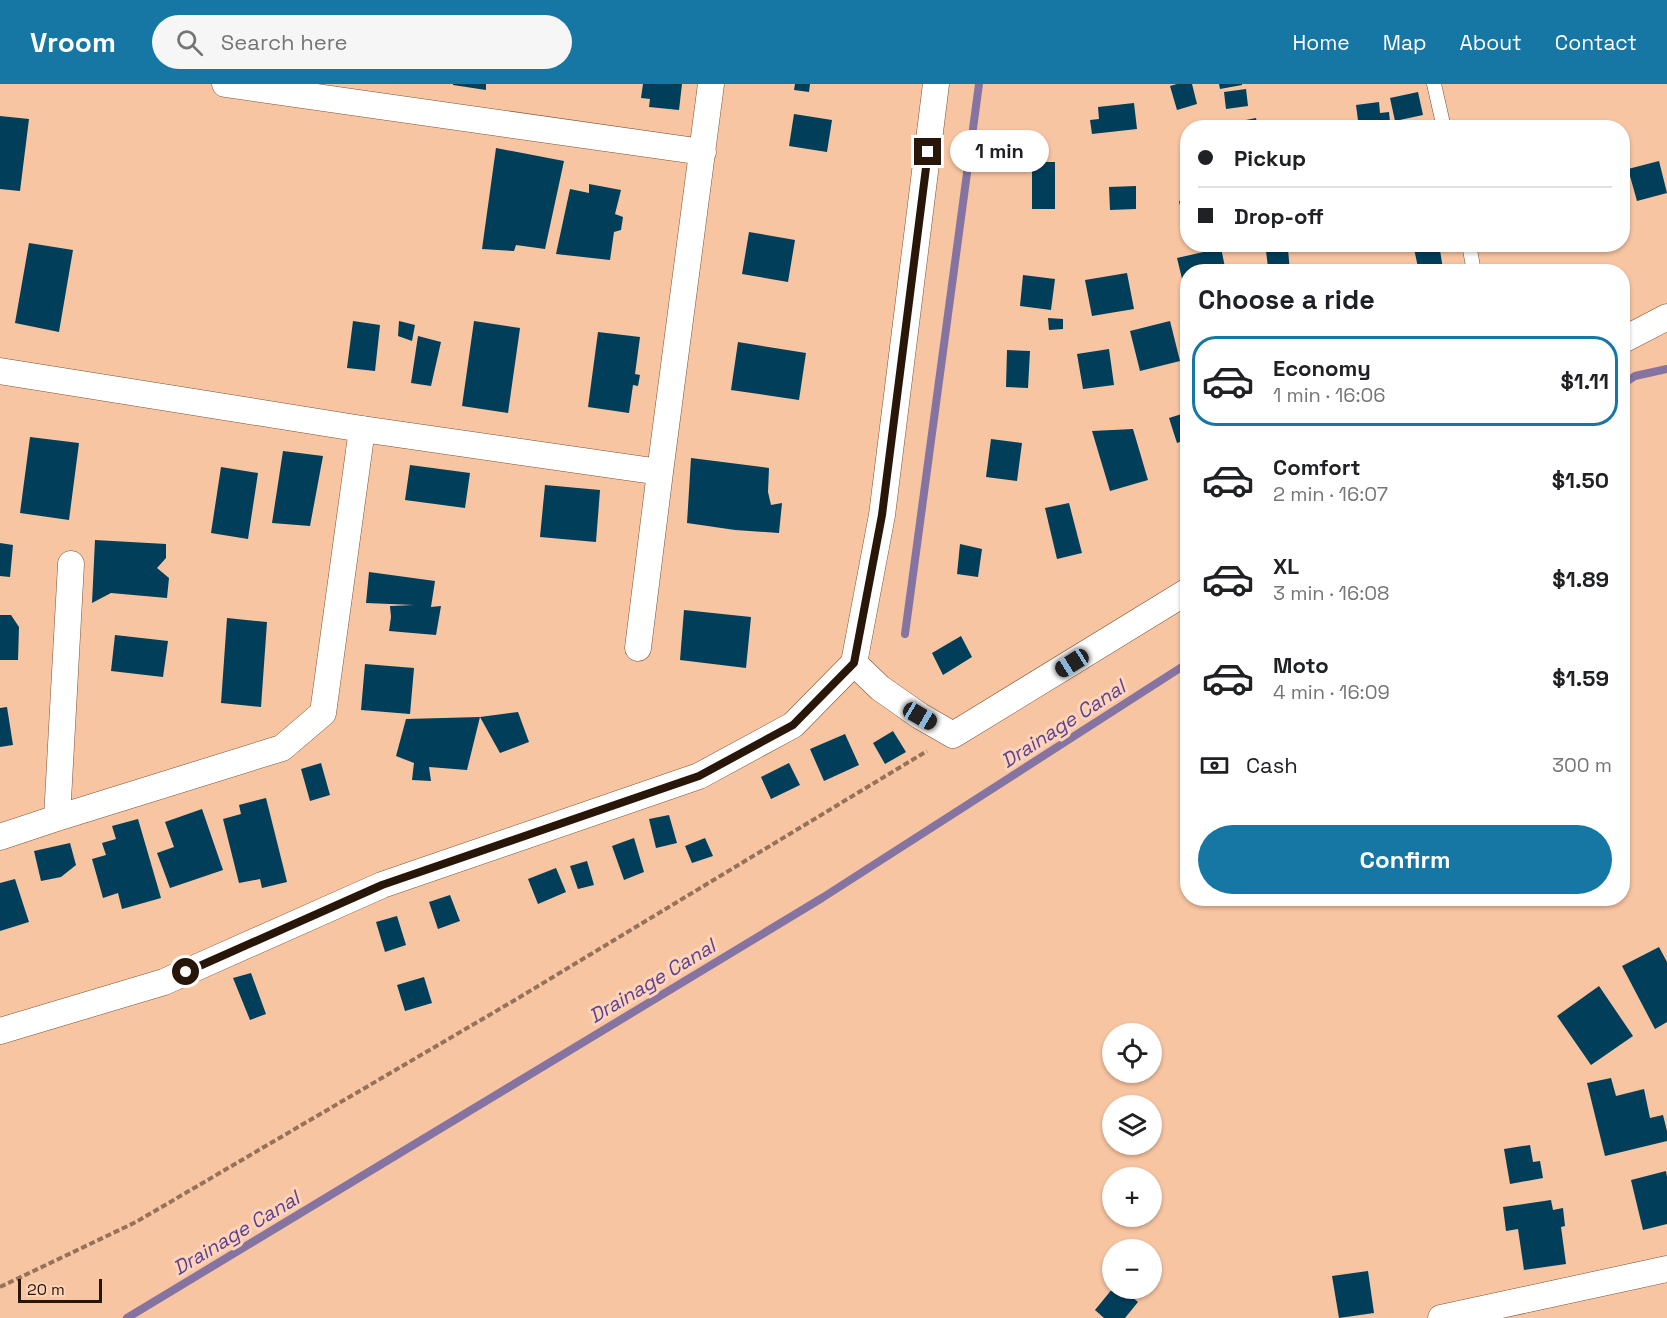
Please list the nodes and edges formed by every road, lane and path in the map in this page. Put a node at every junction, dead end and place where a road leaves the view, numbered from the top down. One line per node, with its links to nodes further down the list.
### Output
1 (225, 84): 6 (street)
2 (711, 84): 6 (street)
3 (936, 84): 15 (street)
4 (1434, 84): 5 (lane)
5 (1442, 120)
6 (703, 152): 11 (street)
7 (1667, 317): 8 (street)
8 (1630, 336)
9 (0, 370): 10 (street)
10 (362, 429): 11 (street); 17 (street)
11 (660, 472): 14 (street)
12 (70, 564): 17 (street)
13 (1180, 596): 16 (street)
14 (638, 648)
15 (854, 663): 16 (street); 19 (street)
16 (953, 735): 21 (path)
17 (57, 818): 18 (street)
18 (0, 837)
19 (0, 1031)
20 (1667, 1269): 22 (street)
21 (0, 1287)
22 (1441, 1318)

